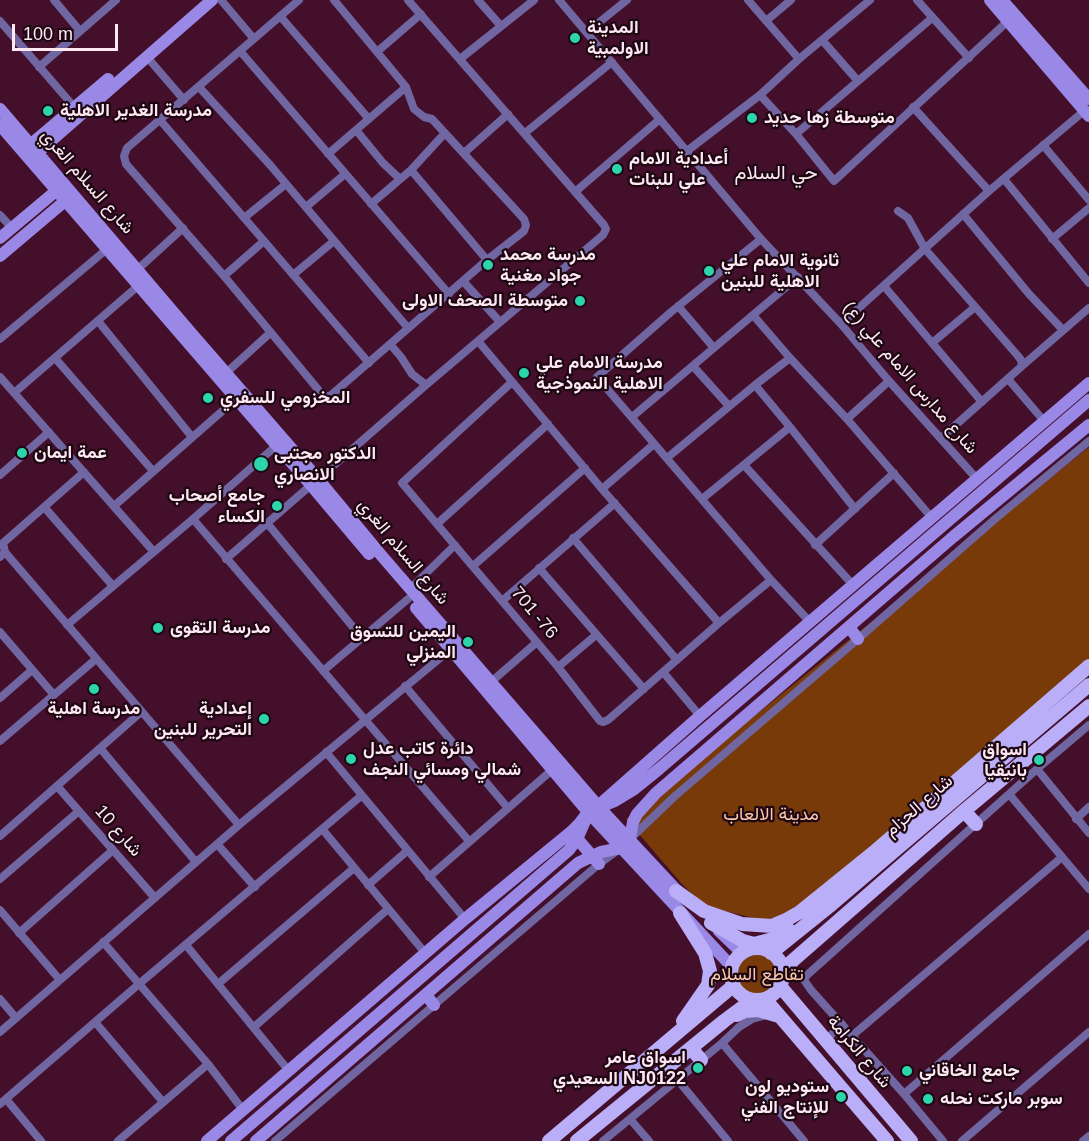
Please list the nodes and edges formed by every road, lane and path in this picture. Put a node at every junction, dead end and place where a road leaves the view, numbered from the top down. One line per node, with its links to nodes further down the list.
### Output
1 (54, 0): 26 (street)
2 (116, 0): 26 (street)
3 (200, 0): 44 (street)
4 (212, 0): 32 (street)
5 (221, 0): 28 (street)
6 (299, 0): 20 (street)
7 (334, 0): 31 (street)
8 (408, 0): 19 (street)
9 (478, 0): 25 (street)
10 (534, 0): 25 (street)
11 (559, 0): 27 (street, شارع مدارس الامام علي (ع))
12 (627, 0): 27 (street)
13 (748, 0): 23 (street)
14 (791, 0): 23 (street)
15 (870, 0): 29 (street)
16 (917, 0): 21 (street)
17 (990, 0): 24 (street)
18 (1002, 0): 41 (street)
19 (421, 14): 31 (street); 34 (street)
20 (280, 16): 28 (street); 49 (street)
21 (932, 18): 33 (street); 38 (street)
22 (0, 21): 37 (street)
23 (766, 21): 35 (street)
24 (1008, 21): 33 (street); 47 (street)
25 (501, 26): 34 (street)
26 (81, 31): 37 (street)
27 (586, 32): 36 (street, شارع مدارس الامام علي (ع))
28 (254, 39): 30 (street)
29 (822, 40): 35 (street); 38 (street)
30 (240, 51): 39 (street); 61 (street)
31 (378, 51): 40 (street)
32 (147, 57): 43 (street); 58 (street)
33 (969, 58): 45 (street)
34 (460, 59): 48 (street)
35 (799, 59): 42 (street)
36 (612, 62): 50 (street, شارع مدارس الامام علي (ع)); 55 (street)
37 (39, 67): 44 (street)
38 (858, 81): 56 (street)
39 (199, 87): 43 (street); 66 (street)
40 (406, 87): 49 (street); 54 (street)
41 (1087, 93)
42 (760, 95): 56 (street); 59 (street)
43 (184, 100): 51 (street)
44 (75, 108): 58 (street)
45 (913, 108): 56 (street); 68 (street)
46 (0, 109): 58 (street, شارع السلام الغري)
47 (1087, 113): 57 (street)
48 (508, 114): 55 (street); 60 (street)
49 (369, 119): 53 (street)
50 (660, 119): 59 (street, شارع مدارس الامام علي (ع)); 69 (street)
51 (160, 120): 78 (street); 80 (street)
52 (0, 125): 67 (street, شارع السلام الغري)
53 (356, 130): 61 (street); 64 (street)
54 (444, 133): 60 (street); 62 (street)
55 (525, 133): 69 (street)
56 (796, 134)
57 (1043, 145): 65 (street); 70 (street)
58 (34, 149): 90 (street, شارع السلام الغري)
59 (687, 151): 82 (street, شارع مدارس الامام علي (ع))
60 (465, 153): 89 (street)
61 (328, 154): 63 (street)
62 (411, 170): 64 (street); 89 (street)
63 (345, 174): 72 (street); 73 (street)
64 (400, 179): 72 (street)
65 (1004, 179): 68 (street); 83 (street)
66 (286, 184): 73 (street); 78 (street)
67 (56, 190): 71 (street, شارع السلام الغري); 79 (street)
68 (989, 191): 76 (street)
69 (575, 192): 104 (street)
70 (1089, 200)
71 (65, 201): 86 (street, شارع السلام الغري); 88 (street)
72 (371, 204): 98 (street)
73 (306, 207): 85 (street)
74 (1089, 208): 83 (street)
75 (898, 211): 87 (street)
76 (963, 214): 87 (street); 107 (street)
77 (0, 215): 79 (street)
78 (244, 218): 84 (street)
79 (12, 228): 81 (street)
80 (183, 228): 90 (street); 92 (street)
81 (0, 238)
82 (761, 239): 93 (street, شارع مدارس الامام علي (ع)); 99 (street)
83 (1052, 239): 95 (street)
84 (264, 241): 91 (street); 92 (street)
85 (334, 242): 91 (street); 106 (street)
86 (107, 249): 96 (street, شارع السلام الغري); 110 (street)
87 (925, 249): 97 (street); 100 (street)
88 (0, 256)
89 (487, 260): 94 (street)
90 (138, 269): 109 (street, شارع السلام الغري)
91 (293, 275): 117 (street)
92 (224, 276): 108 (street)
93 (798, 277): 102 (street); 105 (street, شارع مدارس الامام علي (ع))
94 (463, 281): 98 (street); 104 (street)
95 (1089, 283)
96 (138, 286): 103 (street); 109 (street, شارع السلام الغري)
97 (884, 286): 105 (street); 112 (street)
98 (449, 294): 106 (street)
99 (678, 306): 114 (street); 133 (street)
100 (975, 307): 112 (street); 119 (street)
101 (1089, 308): 107 (street)
102 (753, 315): 114 (street); 116 (street)
103 (98, 321): 115 (street); 142 (street)
104 (500, 322): 111 (street)
105 (841, 324): 123 (street, شارع مدارس الامام علي (ع))
106 (408, 328): 113 (street)
107 (1063, 330): 119 (street)
108 (270, 333): 117 (street); 120 (street)
109 (188, 336): 120 (street, شارع السلام الغري); 129 (street, شارع السلام الغري)
110 (0, 339)
111 (478, 341): 124 (street); 126 (street)
112 (932, 343): 131 (street)
113 (390, 344): 117 (street); 126 (street)
114 (714, 348): 118 (street)
115 (55, 358): 128 (street); 152 (street)
116 (790, 358): 127 (street); 134 (street)
117 (369, 363)
118 (693, 366): 132 (street); 133 (street)
119 (1022, 366): 122 (street)
120 (226, 373): 157 (street, شارع السلام الغري)
121 (0, 377): 128 (street)
122 (1008, 379): 131 (street); 135 (street)
123 (890, 381): 134 (street); 143 (street, شارع مدارس الامام علي (ع))
124 (512, 382): 137 (street); 167 (street, 701 -76)
125 (1089, 383): 135 (street)
126 (426, 385): 157 (street)
127 (754, 386): 132 (street); 139 (street)
128 (14, 393): 140 (street)
129 (236, 399): 142 (street); 147 (street, شارع السلام الغري)
130 (1089, 400): 136 (street)
131 (982, 402): 143 (street)
132 (729, 406): 148 (street)
133 (632, 417): 145 (street)
134 (847, 419): 154 (street)
135 (1044, 421): 156 (street)
136 (1065, 421): 141 (street); 146 (street)
137 (548, 424): 151 (street); 167 (street)
138 (1089, 425): 141 (street)
139 (790, 427): 150 (street); 163 (street)
140 (49, 432): 153 (street); 155 (street)
141 (1077, 435): 149 (street)
142 (192, 437): 152 (street)
143 (940, 438): 156 (street, شارع مدارس الامام علي (ع))
144 (1089, 441): 189 (street)
145 (654, 444): 148 (street); 158 (street)
146 (1038, 444): 149 (street); 181 (street)
147 (277, 445): 157 (street, شارع السلام الغري); 165 (street)
148 (667, 458): 159 (street)
149 (1048, 459): 185 (street)
150 (744, 465): 159 (street); 170 (street)
151 (585, 468): 158 (street); 174 (street)
152 (153, 471): 161 (street)
153 (84, 472): 161 (street); 162 (street)
154 (894, 474): 163 (street); 164 (street)
155 (0, 475)
156 (977, 479): 164 (street)
157 (315, 482): 166 (street); 179 (street, شارع السلام الغري)
158 (602, 489): 160 (street)
159 (702, 500): 176 (street)
160 (615, 503): 168 (street); 183 (street)
161 (114, 506): 171 (street)
162 (45, 508): 172 (street); 178 (street)
163 (855, 509): 170 (street)
164 (932, 518): 177 (street)
165 (192, 519): 171 (street); 173 (street)
166 (267, 523): 173 (street); 188 (street)
167 (437, 524): 169 (street, 701 -76)
168 (573, 538): 175 (street); 193 (street)
169 (455, 545): 174 (street, 701 -76); 179 (street)
170 (816, 545): 177 (street)
171 (154, 552): 178 (street)
172 (2, 554): 184 (street)
173 (226, 559): 197 (street)
174 (473, 566): 180 (street, 701 -76)
175 (539, 568): 180 (street); 187 (street)
176 (771, 579): 182 (street); 183 (street)
177 (853, 585): 181 (street)
178 (113, 586): 184 (street)
179 (409, 594): 188 (street); 191 (street, شارع السلام الغري); 199 (street, شارع السلام الغري)
180 (502, 601): 190 (street, 701 -76)
181 (834, 610): 182 (street); 217 (street)
182 (810, 622): 209 (street)
183 (719, 623): 193 (street)
184 (67, 625): 192 (street)
185 (849, 627): 189 (street); 220 (street)
186 (0, 632): 196 (street)
187 (596, 635): 195 (street); 202 (street)
188 (362, 638): 197 (street)
189 (858, 639): 239 (street)
190 (537, 642): 195 (street, 701 -76); 199 (street)
191 (451, 649): 201 (street); 206 (street, شارع السلام الغري)
192 (96, 659): 203 (street); 208 (street)
193 (677, 660): 198 (street)
194 (1089, 666): 228 (main road)
195 (558, 667): 202 (street, 701 -76)
196 (33, 670): 203 (street); 204 (street)
197 (323, 671): 211 (street)
198 (663, 672): 202 (street); 209 (street)
199 (491, 682): 206 (street, شارع السلام الغري)
200 (1089, 685): 205 (main road, شارع الحزام)
201 (405, 686): 211 (street); 224 (street)
202 (644, 689)
203 (54, 695): 214 (street)
204 (0, 698)
205 (1072, 699): 207 (main road); 210 (main road, شارع الحزام)
206 (500, 701): 219 (street, شارع السلام الغري); 226 (street, شارع السلام الغري)
207 (1085, 709): 213 (main road, شارع الحزام)
208 (141, 712): 215 (street); 233 (street)
209 (700, 716): 226 (street)
210 (1049, 719): 213 (main road); 230 (main road, شارع الحزام)
211 (364, 720): 216 (street); 238 (street)
212 (1089, 725): 218 (street)
213 (1060, 730): 229 (main road, شارع الحزام)
214 (0, 741)
215 (100, 748): 221 (street); 245 (street)
216 (326, 752): 223 (street); 233 (street)
217 (664, 764): 220 (street); 226 (street)
218 (1037, 769): 222 (street); 231 (street)
219 (552, 770): 224 (street); 226 (street, شارع السلام الغري)
220 (675, 777): 239 (street)
221 (57, 786): 227 (street, شارع 10); 236 (street)
222 (1009, 794): 232 (street); 243 (street)
223 (361, 796): 234 (street); 242 (street)
224 (507, 807): 238 (street)
225 (1089, 807): 231 (street)
226 (593, 809): 237 (street); 239 (street, شارع السلام الغري)
227 (79, 811): 241 (street, شارع 10); 248 (street)
228 (919, 811): 230 (main road); 252 (main road)
229 (964, 811): 232 (main road); 267 (main road, شارع الحزام)
230 (938, 813): 254 (main road, شارع الحزام)
231 (1076, 819): 235 (street)
232 (976, 824): 286 (street)
233 (239, 825): 240 (street)
234 (323, 830): 246 (street); 250 (street)
235 (1089, 833)
236 (0, 836)
237 (574, 836): 244 (street); 258 (street); 272 (street)
238 (469, 842): 247 (street)
239 (625, 843): 244 (street); 252 (street, شارع السلام الغري); 257 (street, شارع السلام الغري)
240 (217, 844): 245 (street); 250 (street)
241 (113, 850): 253 (street, شارع 10); 260 (street)
242 (407, 850): 247 (street); 249 (street)
243 (1062, 857): 251 (street); 290 (street)
244 (596, 860): 277 (street); 280 (street)
245 (196, 862): 253 (street)
246 (354, 868): 249 (street); 274 (street)
247 (429, 877): 258 (street)
248 (0, 879)
249 (368, 885): 255 (street)
250 (255, 887): 263 (street)
251 (1089, 890)
252 (676, 891): 259 (street, شارع السلام الغري)
253 (155, 898): 262 (street)
254 (832, 904): 259 (main road); 265 (main road, شارع الحزام)
255 (388, 909): 266 (street); 287 (street)
256 (0, 910): 260 (street)
257 (680, 913): 268 (street, شارع السلام الغري); 291 (main road)
258 (465, 920): 266 (street)
259 (711, 923): 264 (street, شارع السلام الغري)
260 (20, 933): 271 (street)
261 (1089, 934): 303 (street)
262 (103, 942): 271 (street); 273 (street)
263 (186, 945): 273 (street); 274 (street)
264 (742, 953): 265 (main road); 268 (main road)
265 (771, 953): 269 (main road)
266 (426, 954): 270 (street)
267 (796, 957): 269 (main road, شارع الحزام); 281 (main road)
268 (732, 968): 275 (main road)
269 (782, 970): 276 (main road)
270 (405, 971): 272 (street); 298 (street)
271 (60, 980): 283 (street)
272 (415, 982): 295 (street)
273 (139, 984): 285 (street); 297 (street)
274 (218, 984): 287 (street)
275 (733, 986): 279 (main road); 291 (main road)
276 (780, 986): 279 (main road); 281 (main road, شارع الكرامة)
277 (426, 995): 280 (street); 299 (street)
278 (0, 999): 283 (street)
279 (758, 999): 282 (main road, شارع الكرامة); 284 (main road)
280 (434, 1005): 315 (street)
281 (796, 1005): 292 (main road, شارع الكرامة)
282 (779, 1016): 284 (main road); 293 (street); 323 (main road, شارع الكرامة)
283 (16, 1018): 288 (street)
284 (724, 1021): 294 (main road)
285 (95, 1022): 304 (street); 305 (street)
286 (842, 1024): 290 (street); 292 (street)
287 (254, 1027): 298 (street)
288 (0, 1032)
289 (1089, 1032): 326 (street)
290 (853, 1035): 303 (street)
291 (671, 1038): 308 (main road)
292 (826, 1040): 324 (main road, شارع الكرامة)
293 (722, 1043): 296 (street); 322 (street)
294 (691, 1048): 296 (main road); 318 (main road)
295 (324, 1060): 299 (street); 300 (street)
296 (701, 1060): 301 (street)
297 (208, 1064): 305 (street); 306 (street)
298 (289, 1071): 306 (street)
299 (334, 1074): 302 (street)
300 (303, 1079): 302 (street); 313 (street)
301 (677, 1079): 307 (street); 321 (street)
302 (313, 1092): 314 (street)
303 (904, 1094): 325 (street)
304 (3, 1102): 310 (street)
305 (163, 1102): 311 (street)
306 (243, 1110): 312 (street)
307 (630, 1119): 319 (street); 320 (street)
308 (566, 1127): 316 (main road); 317 (main road)
309 (1089, 1136): 327 (street)
310 (41, 1141)
311 (118, 1141)
312 (207, 1141)
313 (231, 1141)
314 (256, 1141)
315 (275, 1141)
316 (549, 1141)
317 (570, 1141)
318 (577, 1141)
319 (603, 1141)
320 (649, 1141)
321 (728, 1141)
322 (804, 1141)
323 (887, 1141)
324 (911, 1141)
325 (943, 1141)
326 (962, 1141)
327 (1083, 1141)

